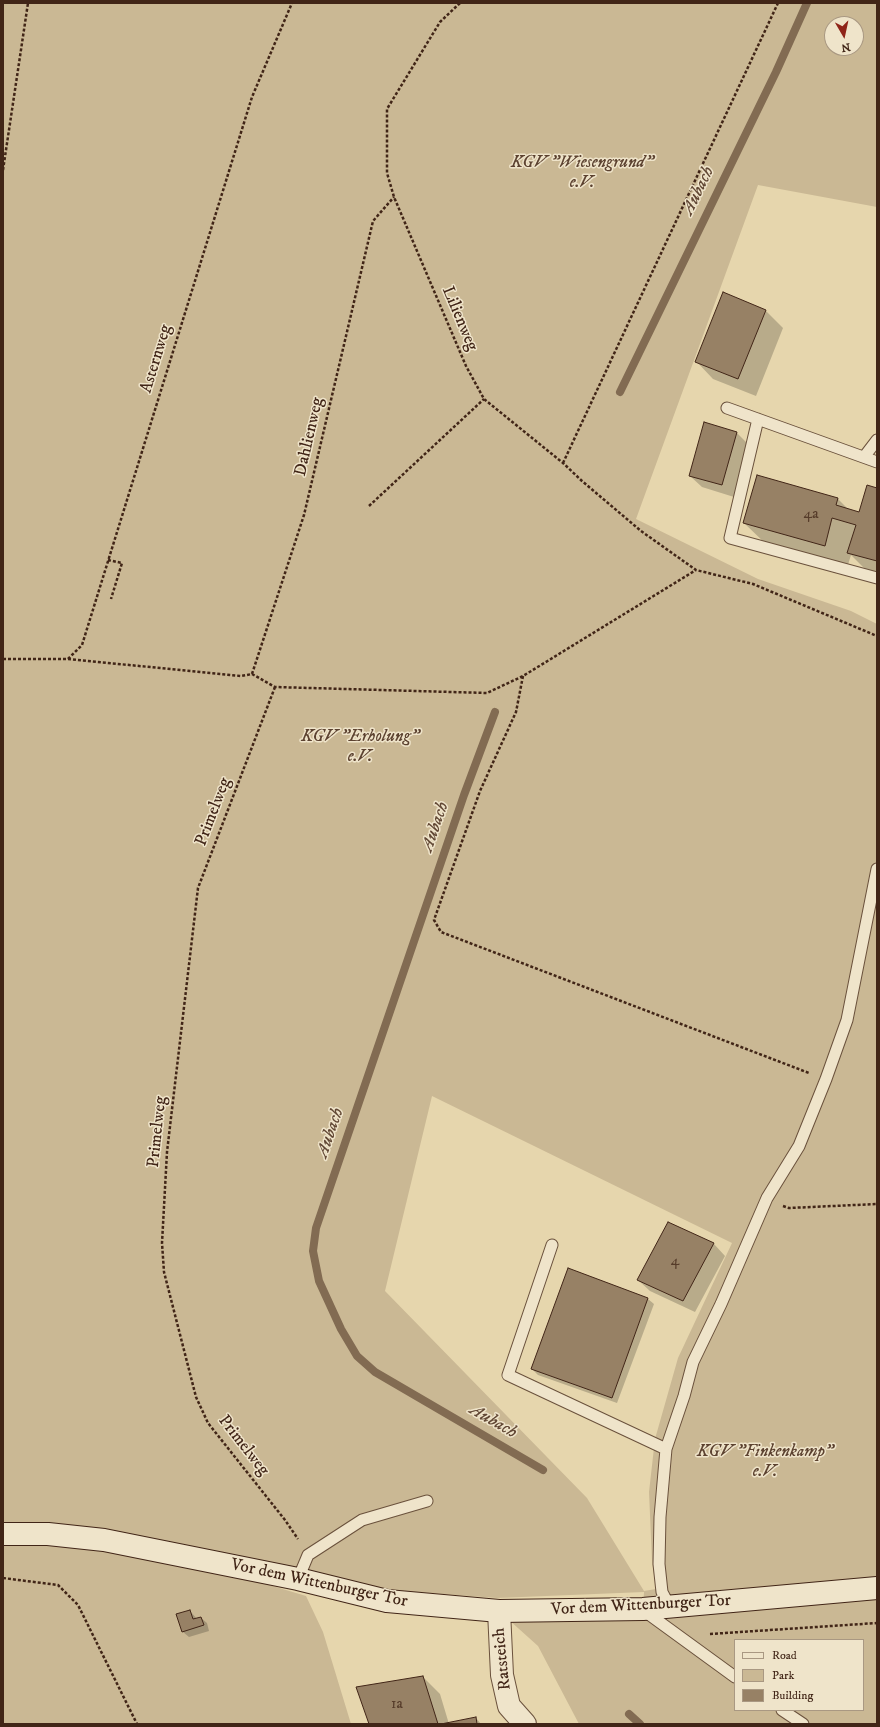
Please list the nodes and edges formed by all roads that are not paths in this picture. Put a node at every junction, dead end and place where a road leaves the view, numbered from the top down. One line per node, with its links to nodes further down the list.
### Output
1 (727, 408): 2 (lane)
2 (758, 419): 4 (lane); 6 (lane)
3 (877, 440): 4 (lane)
4 (864, 458): 5 (lane)
5 (877, 462)
6 (877, 578)
7 (877, 869): 9 (lane)
8 (552, 1244): 9 (lane)
9 (666, 1449): 14 (lane)
10 (427, 1501): 12 (lane)
11 (3, 1534): 12 (street, Vor dem Wittenburger Tor)
12 (298, 1579): 16 (street, Vor dem Wittenburger Tor)
13 (877, 1588): 14 (street, Vor dem Wittenburger Tor)
14 (670, 1607): 15 (street, Vor dem Wittenburger Tor)
15 (643, 1609): 16 (street, Vor dem Wittenburger Tor); 17 (lane)
16 (499, 1611): 19 (street, Ratsteich)
17 (734, 1676)
18 (784, 1711): 20 (lane)
19 (525, 1724)
20 (803, 1724)

